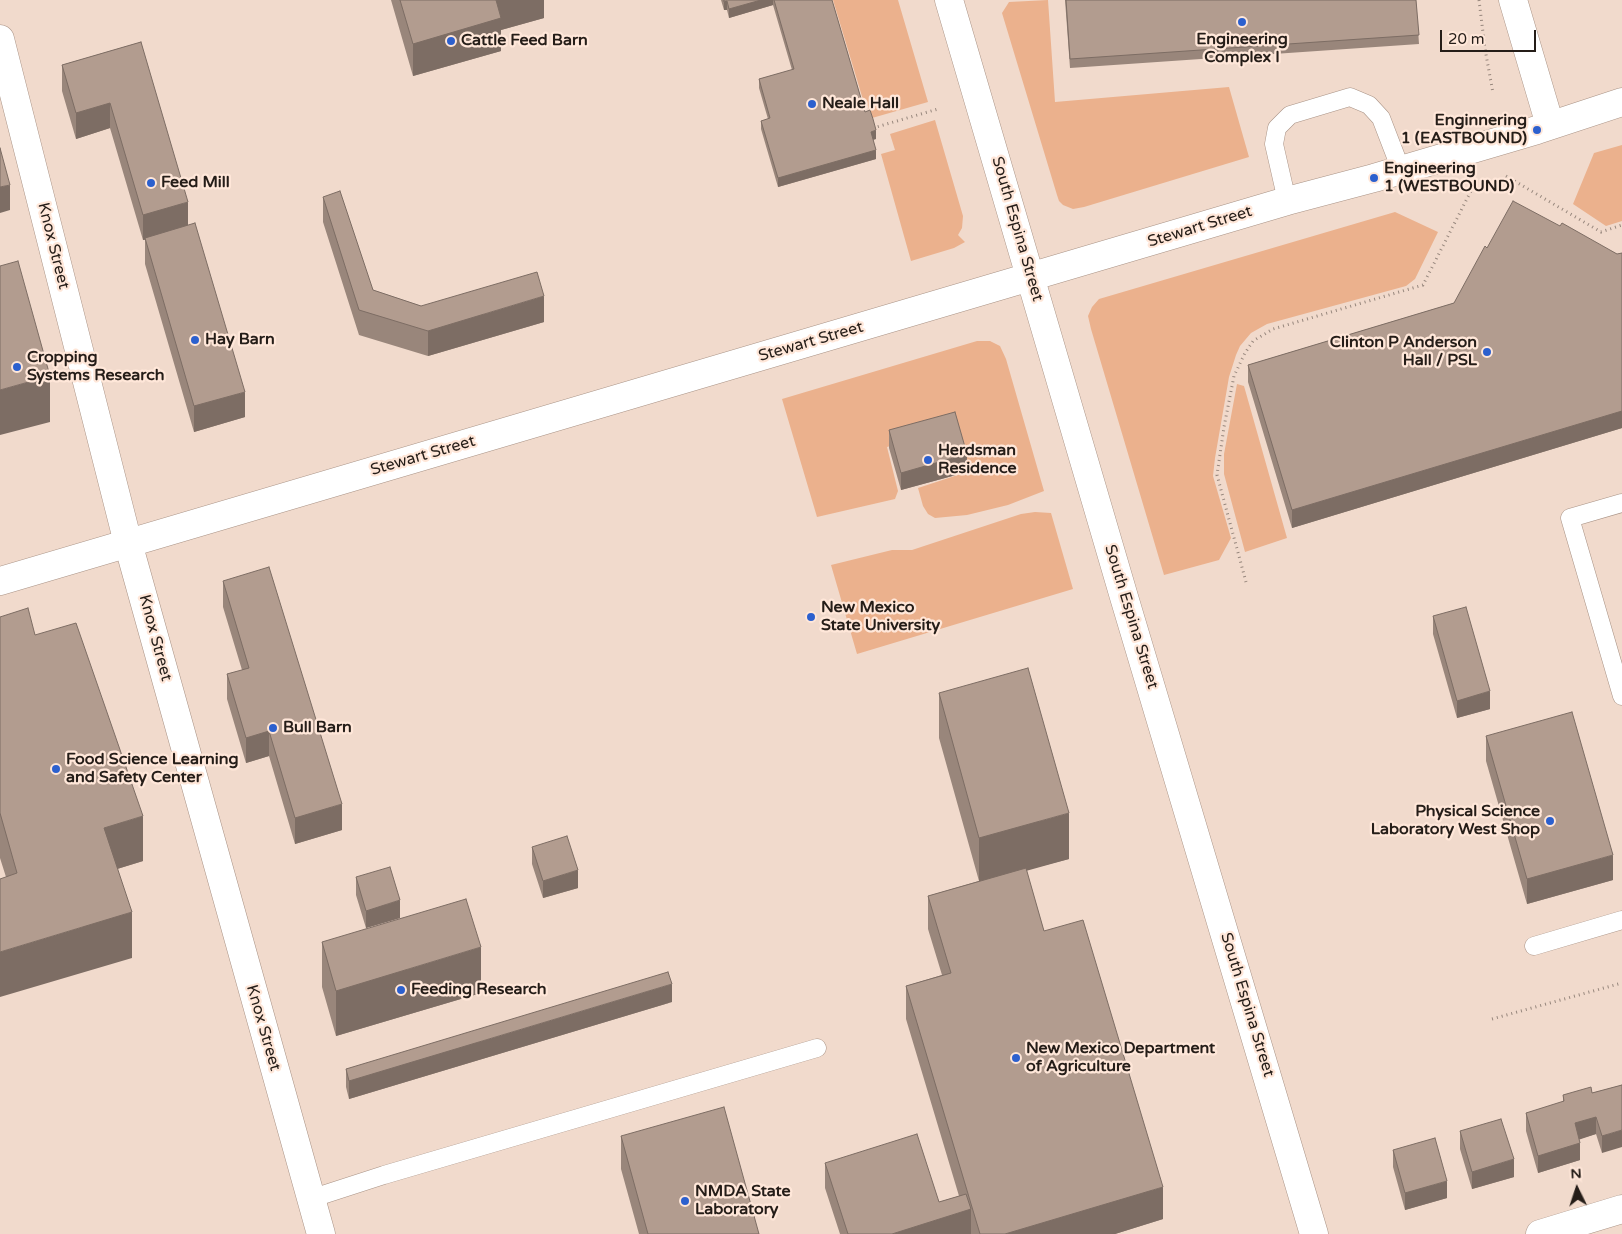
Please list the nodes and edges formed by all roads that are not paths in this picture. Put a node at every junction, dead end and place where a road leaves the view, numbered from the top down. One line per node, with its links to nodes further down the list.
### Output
1 (950, 0): 8 (street, South Espina Street)
2 (1513, 0): 5 (street)
3 (0, 39): 10 (street, Knox Street)
4 (1622, 102): 5 (street, Stewart Street)
5 (1550, 125): 6 (street, Stewart Street)
6 (1401, 170): 7 (street, Stewart Street); 7 (lane)
7 (1287, 201): 8 (street, Stewart Street)
8 (1031, 278): 10 (street, Stewart Street); 19 (street, South Espina Street)
9 (1622, 503): 12 (lane)
10 (128, 543): 11 (street, Stewart Street); 16 (street, Knox Street)
11 (0, 580)
12 (1622, 692)
13 (1622, 920): 14 (lane)
14 (1534, 946)
15 (818, 1048): 16 (lane)
16 (310, 1199): 18 (street, Knox Street)
17 (1622, 1209): 20 (street)
18 (321, 1234)
19 (1314, 1234)
20 (1540, 1234)

